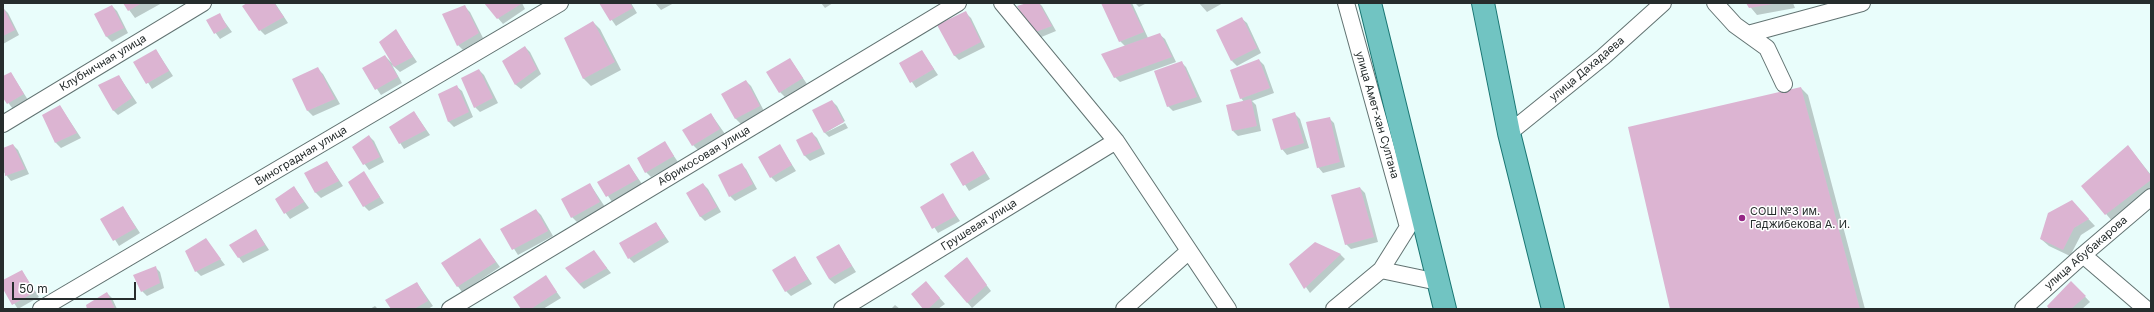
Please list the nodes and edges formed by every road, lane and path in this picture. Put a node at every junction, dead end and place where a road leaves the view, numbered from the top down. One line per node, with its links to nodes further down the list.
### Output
1 (203, 3): 13 (street, Клубничная улица)
2 (560, 3): 22 (street, Виноградная улица)
3 (958, 3): 23 (street, Абрикосовая улица)
4 (1002, 3): 15 (street)
5 (1346, 3): 17 (street, улица Амет-хан Султана)
6 (1370, 3): 17 (main road)
7 (1483, 3): 14 (main road)
8 (1663, 3): 14 (street, улица Дахадаева)
9 (1714, 3): 11 (street)
10 (1862, 3): 11 (street)
11 (1748, 34): 12 (street)
12 (1784, 84)
13 (3, 124)
14 (1509, 133): 29 (main road)
15 (1116, 141): 18 (street); 24 (street, Грушевая улица)
16 (2151, 197): 19 (street, улица Абубакарова)
17 (1414, 218): 20 (street); 21 (main road)
18 (1189, 251): 25 (street); 26 (street)
19 (2082, 255): 30 (street, улица Абубакарова); 31 (street)
20 (1381, 270): 21 (street); 27 (street)
21 (1438, 282): 28 (main road)
22 (41, 309)
23 (450, 309)
24 (842, 309)
25 (1124, 309)
26 (1228, 309)
27 (1334, 309)
28 (1444, 309)
29 (1553, 309)
30 (2022, 309)
31 (2146, 309)

